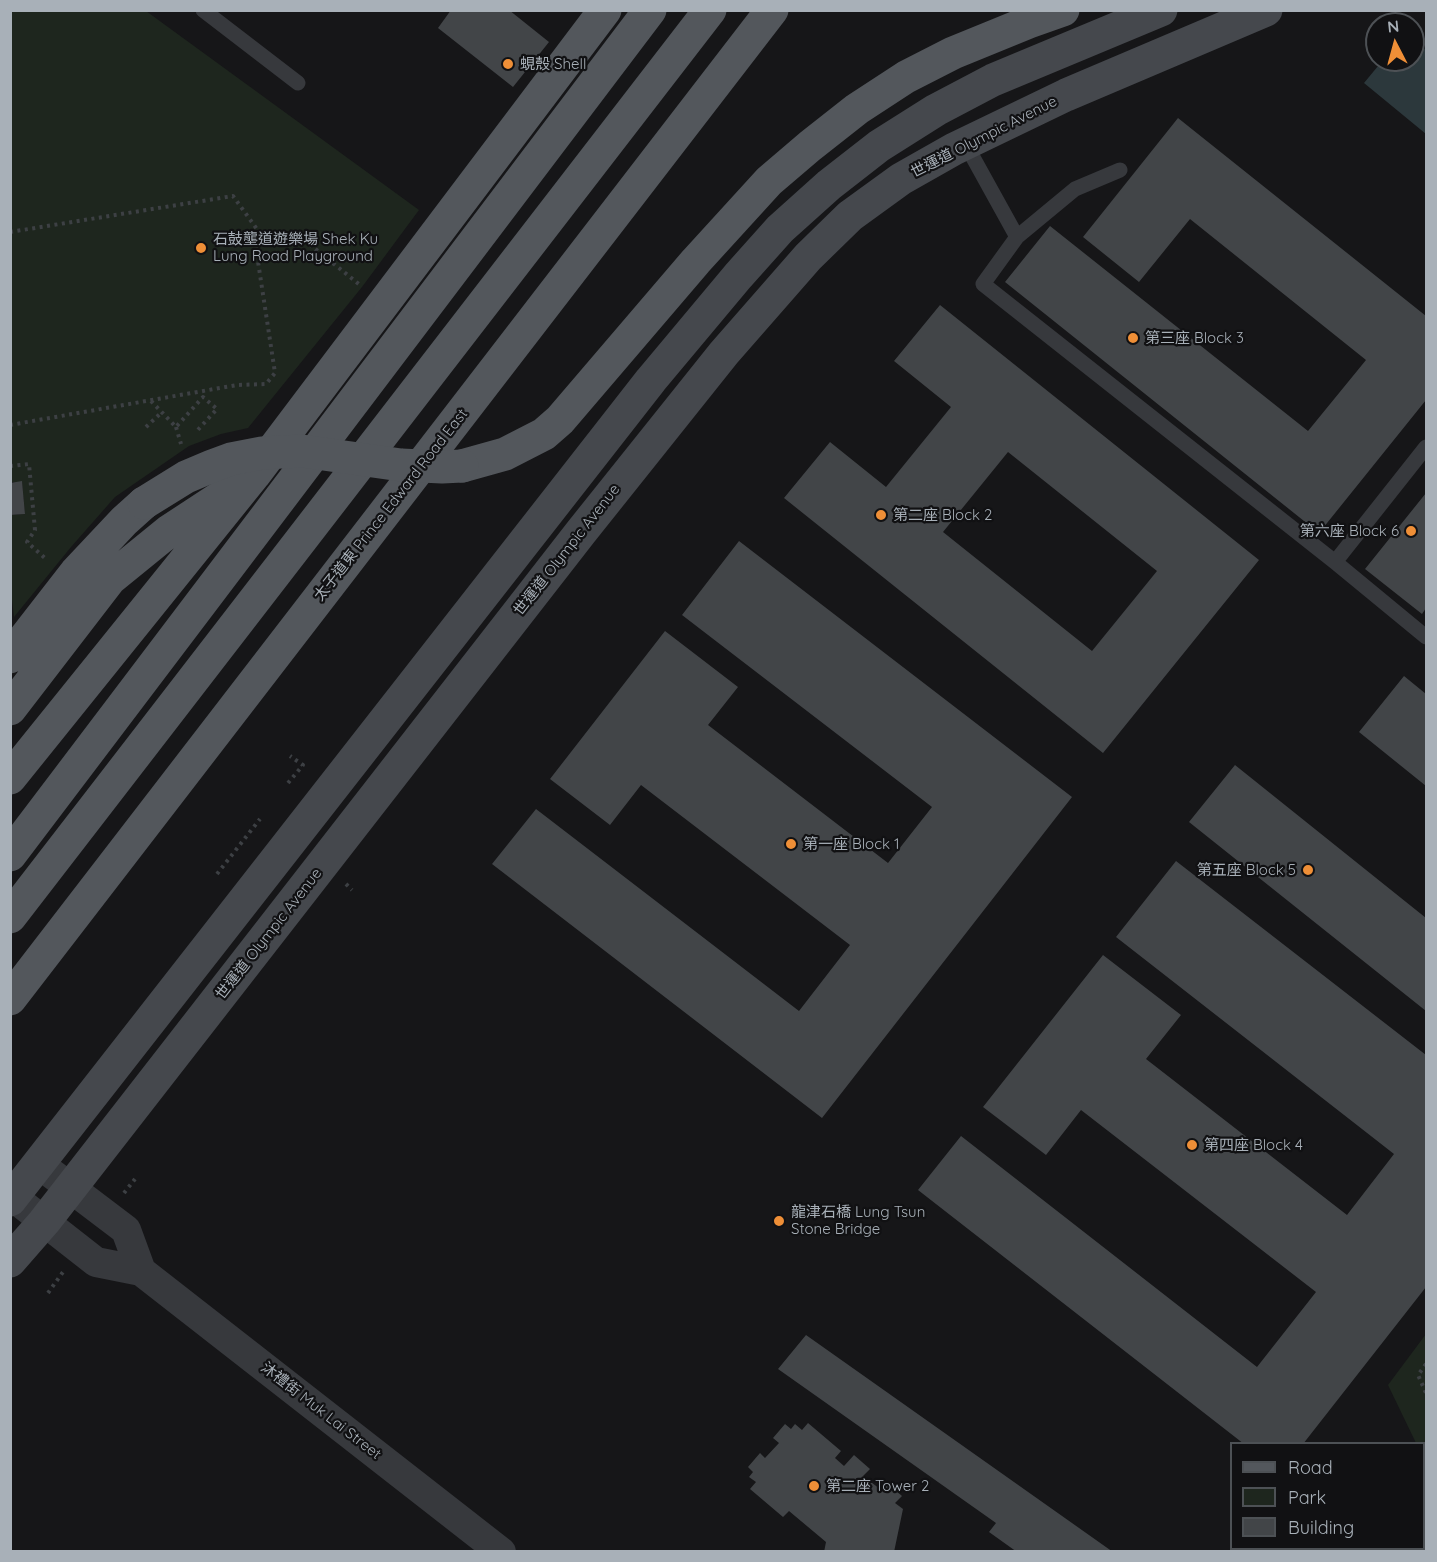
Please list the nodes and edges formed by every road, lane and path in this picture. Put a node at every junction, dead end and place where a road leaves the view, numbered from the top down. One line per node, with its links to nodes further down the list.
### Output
1 (203, 10): 9 (lane)
2 (605, 10): 25 (main road)
3 (650, 10): 35 (main road)
4 (710, 10): 37 (main road)
5 (772, 10): 38 (main road, 太子道東 Prince Edward Road East)
6 (1063, 10): 29 (main road, bridge)
7 (1161, 10): 39 (main road)
8 (1266, 10): 10 (main road, 世運道 Olympic Avenue)
9 (298, 83)
10 (965, 143): 14 (lane); 40 (main road, 世運道 Olympic Avenue)
11 (1120, 170): 14 (lane)
12 (10, 232): 13 (path)
13 (259, 232): 15 (path); 16 (path)
14 (1017, 237): 26 (lane)
15 (362, 287)
16 (151, 401): 17 (path); 18 (path)
17 (162, 412): 19 (path); 20 (path)
18 (10, 425)
19 (146, 427)
20 (176, 427): 21 (path); 23 (path)
21 (195, 434)
22 (1426, 447): 26 (lane)
23 (184, 453)
24 (10, 466): 27 (path)
25 (254, 475): 30 (main road); 32 (main road)
26 (1335, 562): 28 (lane)
27 (51, 563)
28 (1426, 637)
29 (10, 657)
30 (10, 709)
31 (290, 756): 33 (path)
32 (10, 778)
33 (288, 783)
34 (260, 819): 36 (path)
35 (10, 855)
36 (217, 874)
37 (10, 917)
38 (10, 999)
39 (39, 1164): 40 (street); 41 (main road)
40 (70, 1186): 42 (main road, 世運道 Olympic Avenue); 44 (street)
41 (12, 1199): 42 (street, 沐禮街 Muk Lai Street)
42 (44, 1222): 43 (main road, 世運道 Olympic Avenue); 44 (street, 沐禮街 Muk Lai Street)
43 (10, 1261)
44 (141, 1271): 47 (street, 沐禮街 Muk Lai Street)
45 (1426, 1364): 46 (path)
46 (1426, 1393)
47 (501, 1551)

